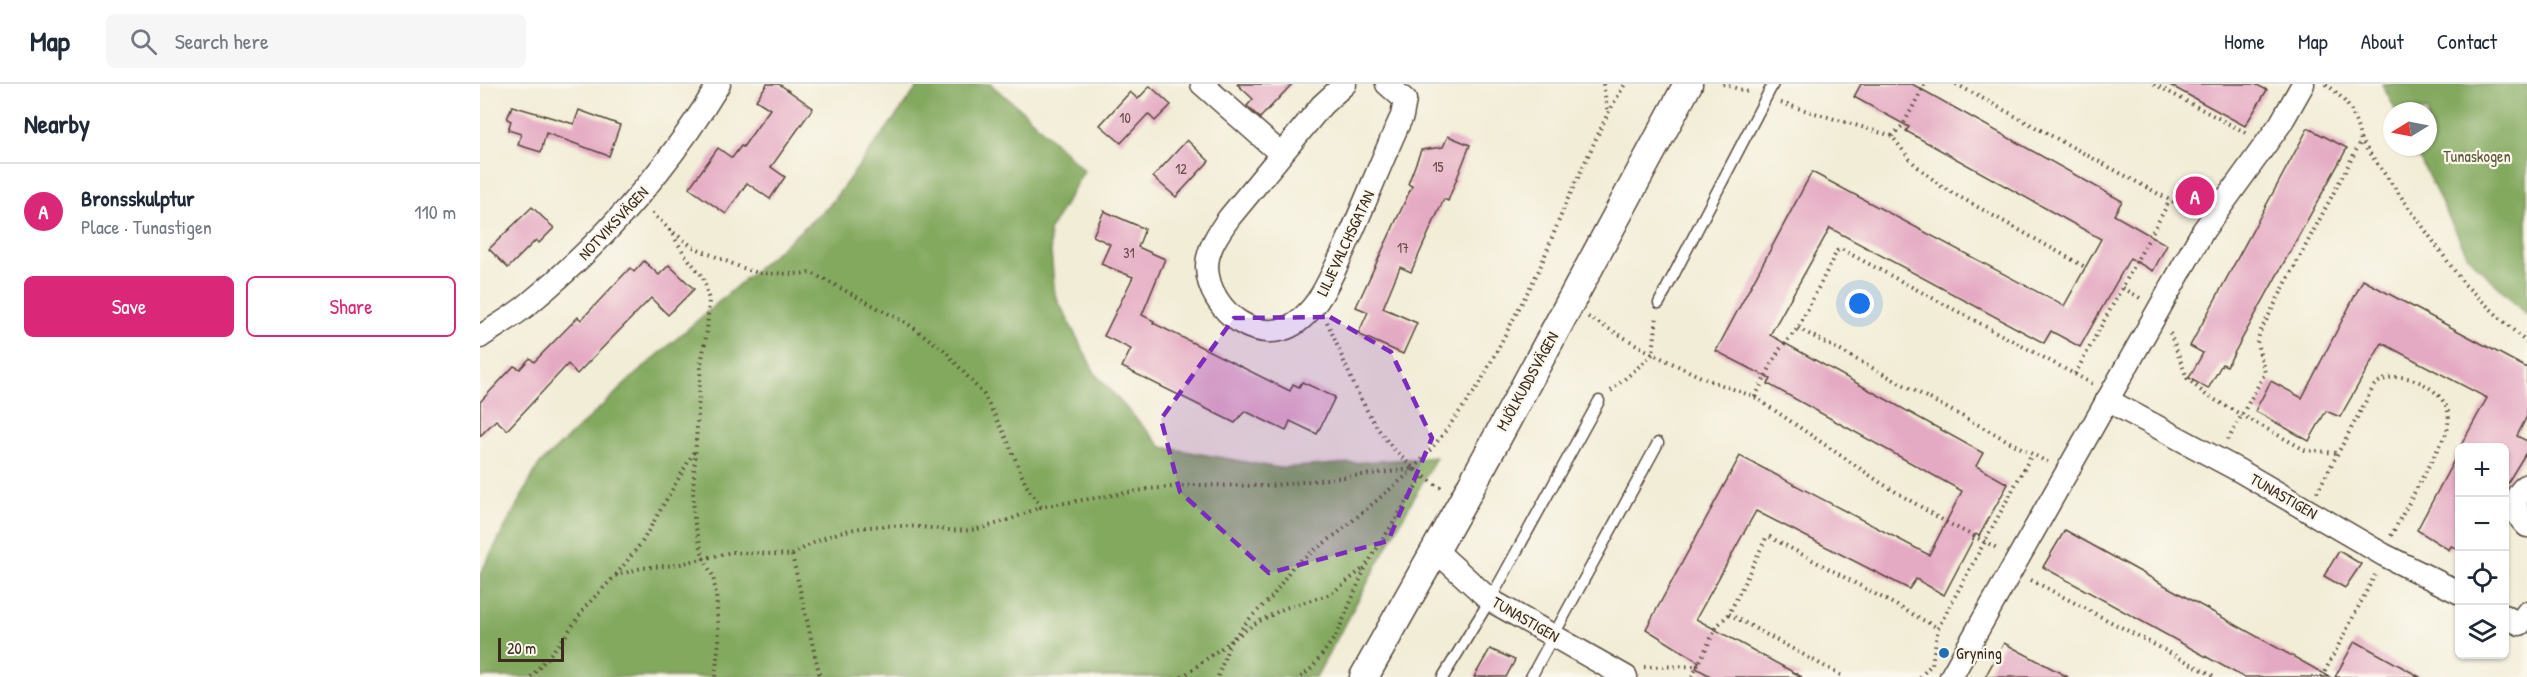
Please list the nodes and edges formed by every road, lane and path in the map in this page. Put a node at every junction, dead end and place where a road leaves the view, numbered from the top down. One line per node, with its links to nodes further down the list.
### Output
1 (719, 84): 32 (street, NOTVIKSVÄGEN)
2 (1202, 84): 20 (street)
3 (1345, 84): 20 (street, LILJEVALCHSGATAN)
4 (1387, 84): 27 (street, LILJEVALCHSGATAN)
5 (1603, 84): 16 (path)
6 (1625, 84): 16 (path)
7 (1689, 84): 55 (street, MJÖLKUDDSVÄGEN)
8 (1723, 84): 15 (path)
9 (1773, 84): 15 (lane)
10 (1925, 84): 17 (path)
11 (1956, 84): 21 (path)
12 (2154, 84): 18 (path)
13 (2303, 84): 29 (street)
14 (2326, 84): 19 (path)
15 (1766, 98): 17 (path); 28 (lane)
16 (1608, 112): 45 (path)
17 (1892, 136): 25 (path)
18 (2250, 139)
19 (2361, 141): 33 (path); 39 (path)
20 (1281, 154): 27 (street, LILJEVALCHSGATAN)
21 (2170, 200): 23 (path); 26 (path)
22 (648, 209): 24 (path)
23 (2199, 216)
24 (669, 229): 42 (path); 51 (path)
25 (2087, 268)
26 (2123, 288): 29 (path); 35 (path)
27 (1318, 302): 45 (path)
28 (1659, 303): 34 (path)
29 (2160, 310): 37 (street); 39 (path)
30 (1583, 314): 34 (path)
31 (1798, 328): 35 (path); 36 (path); 44 (path)
32 (480, 337)
33 (2527, 343)
34 (1653, 354): 36 (path); 38 (path)
35 (2075, 374): 37 (path)
36 (1755, 397): 53 (path)
37 (2108, 400): 46 (street); 54 (street, TUNASTIGEN)
38 (1599, 401): 62 (lane)
39 (2242, 414): 41 (path); 43 (path)
40 (1658, 442): 67 (lane)
41 (2226, 444)
42 (695, 449): 58 (path); 60 (path)
43 (2337, 453): 50 (path); 54 (path)
44 (2032, 454): 46 (path); 53 (path)
45 (1414, 469): 47 (path); 51 (path); 68 (path)
46 (2066, 472): 57 (street)
47 (1423, 476): 49 (path); 59 (path)
48 (2527, 485): 52 (street)
49 (1445, 490)
50 (2316, 496)
51 (1041, 507): 56 (path)
52 (2527, 526)
53 (1985, 542): 57 (path); 66 (path)
54 (2386, 547): 61 (street, TUNASTIGEN); 85 (path)
55 (1435, 550): 62 (street, TUNASTIGEN); 77 (street, MJÖLKUDDSVÄGEN)
56 (792, 555): 58 (path); 73 (path)
57 (2013, 559): 83 (street); 84 (path)
58 (704, 560): 60 (path); 72 (path)
59 (1366, 566): 68 (path); 76 (path)
60 (615, 576): 71 (path)
61 (2455, 590)
62 (1490, 600): 67 (street, TUNASTIGEN); 78 (lane)
63 (2527, 613): 65 (street)
64 (1729, 614): 66 (path); 69 (path); 81 (path)
65 (2509, 618)
66 (1938, 628): 82 (path)
67 (1555, 635): 70 (street, TUNASTIGEN); 79 (lane)
68 (1230, 642): 74 (path); 75 (path)
69 (1697, 666): 70 (path); 80 (path)
70 (1623, 675)
71 (531, 677)
72 (715, 677)
73 (820, 677)
74 (1182, 677)
75 (1218, 677)
76 (1301, 677)
77 (1364, 677)
78 (1443, 677)
79 (1531, 677)
80 (1692, 677)
81 (1844, 677)
82 (1920, 677)
83 (1951, 677)
84 (2216, 677)
85 (2322, 677)

